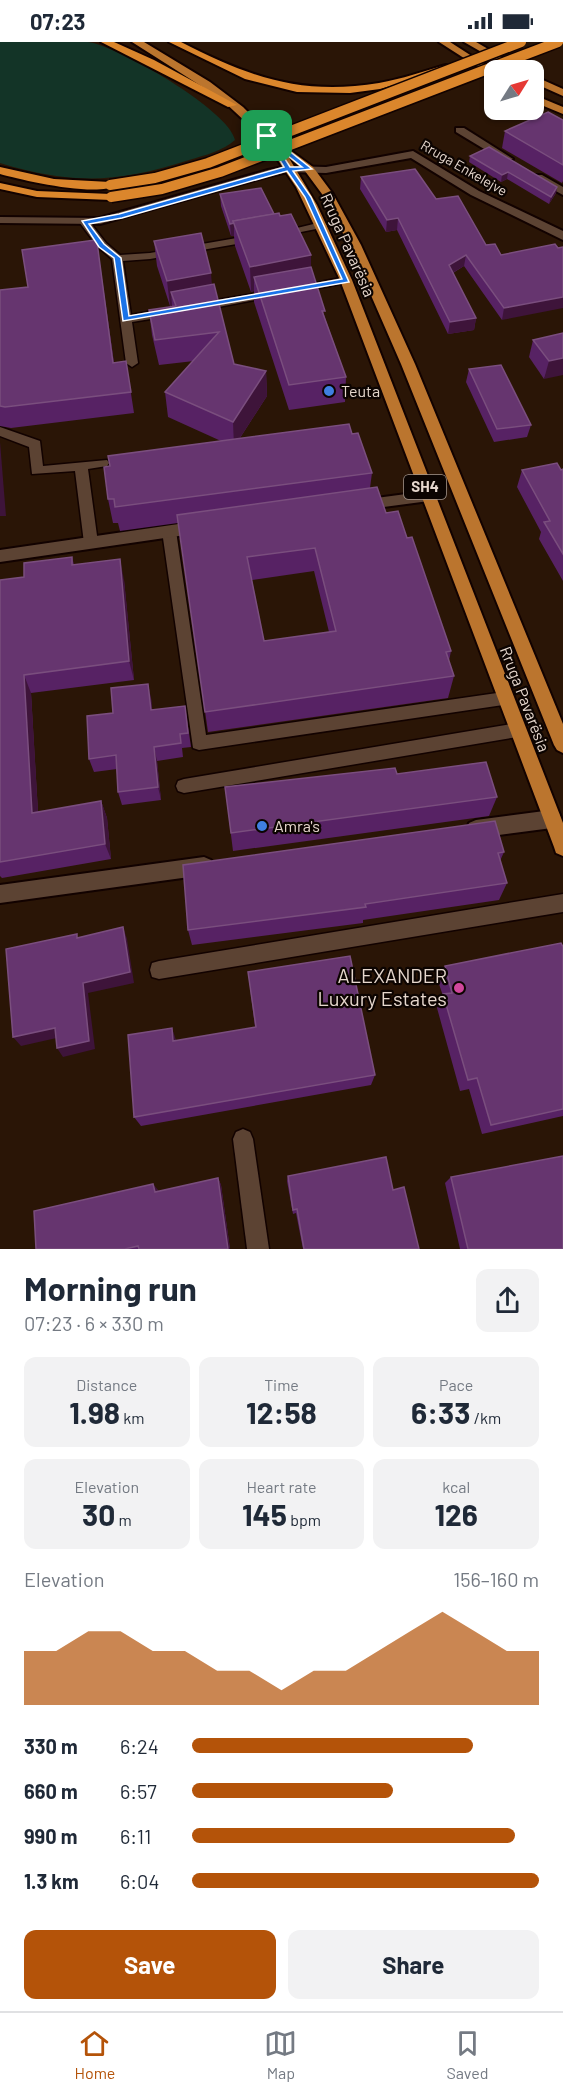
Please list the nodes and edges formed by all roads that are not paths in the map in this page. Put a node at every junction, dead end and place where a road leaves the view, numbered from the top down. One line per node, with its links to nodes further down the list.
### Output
1 (106, 42): 14 (highway)
2 (137, 42): 14 (main road, SH4)
3 (174, 42): 9 (highway, bridge)
4 (444, 42): 10 (main road)
5 (469, 42): 8 (main road)
6 (521, 42): 9 (highway, bridge)
7 (558, 42): 22 (highway, bridge)
8 (501, 60)
9 (459, 65): 22 (highway, bridge)
10 (484, 68)
11 (544, 84): 12 (main road)
12 (563, 93)
13 (544, 102): 15 (main road)
14 (232, 105): 17 (main road, SH4)
15 (563, 111)
16 (460, 130): 23 (street)
17 (267, 136): 18 (main road, Rruga Pavarësia / SH4); 19 (main road, Rruga Pavarësia / SH4)
18 (288, 169): 19 (street, Rruga Enkelejve); 25 (street, Rruga Enkelejve); 26 (main road, Rruga Pavarësia / SH4)
19 (309, 169): 27 (street, Rruga Enkelejve); 43 (main road, Rruga Pavarësia / SH4)
20 (0, 170): 22 (highway)
21 (0, 186): 22 (highway)
22 (110, 191)
23 (563, 192)
24 (0, 220): 25 (street, Rruga Enkelejve)
25 (85, 223): 28 (lane)
26 (322, 225): 28 (lane); 29 (main road, Rruga Pavarësia / SH4)
27 (563, 236)
28 (117, 258): 30 (lane)
29 (346, 280): 30 (lane); 35 (main road, Rruga Pavarësia / SH4)
30 (126, 319): 31 (lane)
31 (132, 363)
32 (0, 431): 34 (lane)
33 (102, 463): 34 (lane)
34 (81, 466): 39 (lane)
35 (429, 496): 36 (street); 41 (main road, Rruga Pavarësia / SH4)
36 (341, 508)
37 (215, 525): 38 (street)
38 (169, 531): 39 (street); 41 (lane)
39 (91, 543): 40 (street)
40 (0, 556)
41 (504, 699): 42 (main road, Rruga Pavarësia / SH4)
42 (517, 730): 44 (lane); 45 (main road, Rruga Pavarësia / SH4)
43 (563, 745)
44 (184, 786)
45 (552, 819): 46 (street); 47 (main road, Rruga Pavarësia / SH4)
46 (458, 831)
47 (563, 847)
48 (223, 863): 49 (street)
49 (0, 894)
50 (563, 903): 51 (lane)
51 (159, 970)
52 (243, 1139): 53 (lane)
53 (258, 1249)

